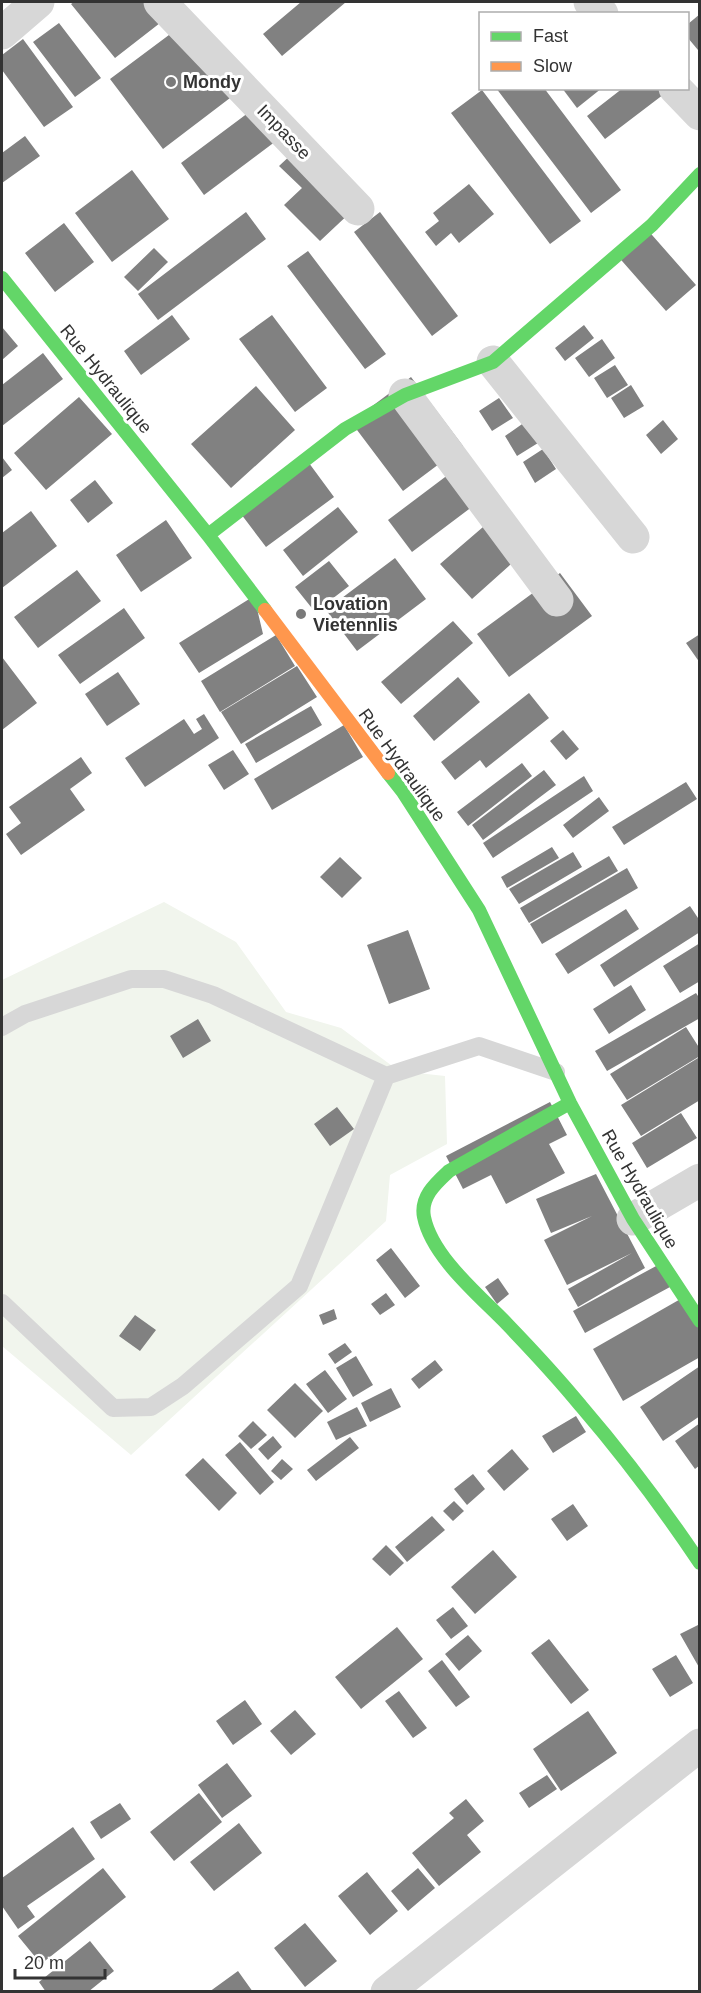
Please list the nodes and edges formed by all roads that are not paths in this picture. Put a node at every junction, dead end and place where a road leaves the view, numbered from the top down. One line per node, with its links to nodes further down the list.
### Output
1 (38, 2): 3 (street)
2 (160, 2): 7 (street, Impasse)
3 (2, 33)
4 (677, 90): 5 (street)
5 (699, 114)
6 (699, 174): 9 (street)
7 (358, 209)
8 (2, 278): 11 (street, Rue Hydraulique)
9 (493, 362): 10 (street); 12 (street)
10 (405, 395): 11 (street); 13 (street)
11 (208, 535): 15 (street, Rue Hydraulique)
12 (633, 537)
13 (557, 600)
14 (2, 1027): 16 (lane)
15 (556, 1072): 16 (lane); 17 (street, Rue Hydraulique)
16 (386, 1076): 20 (lane)
17 (570, 1103): 19 (street, Rue Hydraulique); 22 (street)
18 (699, 1180): 19 (street)
19 (633, 1219): 21 (street, Rue Hydraulique)
20 (2, 1303)
21 (699, 1321)
22 (699, 1563)
23 (699, 1745): 24 (street)
24 (387, 1992)

